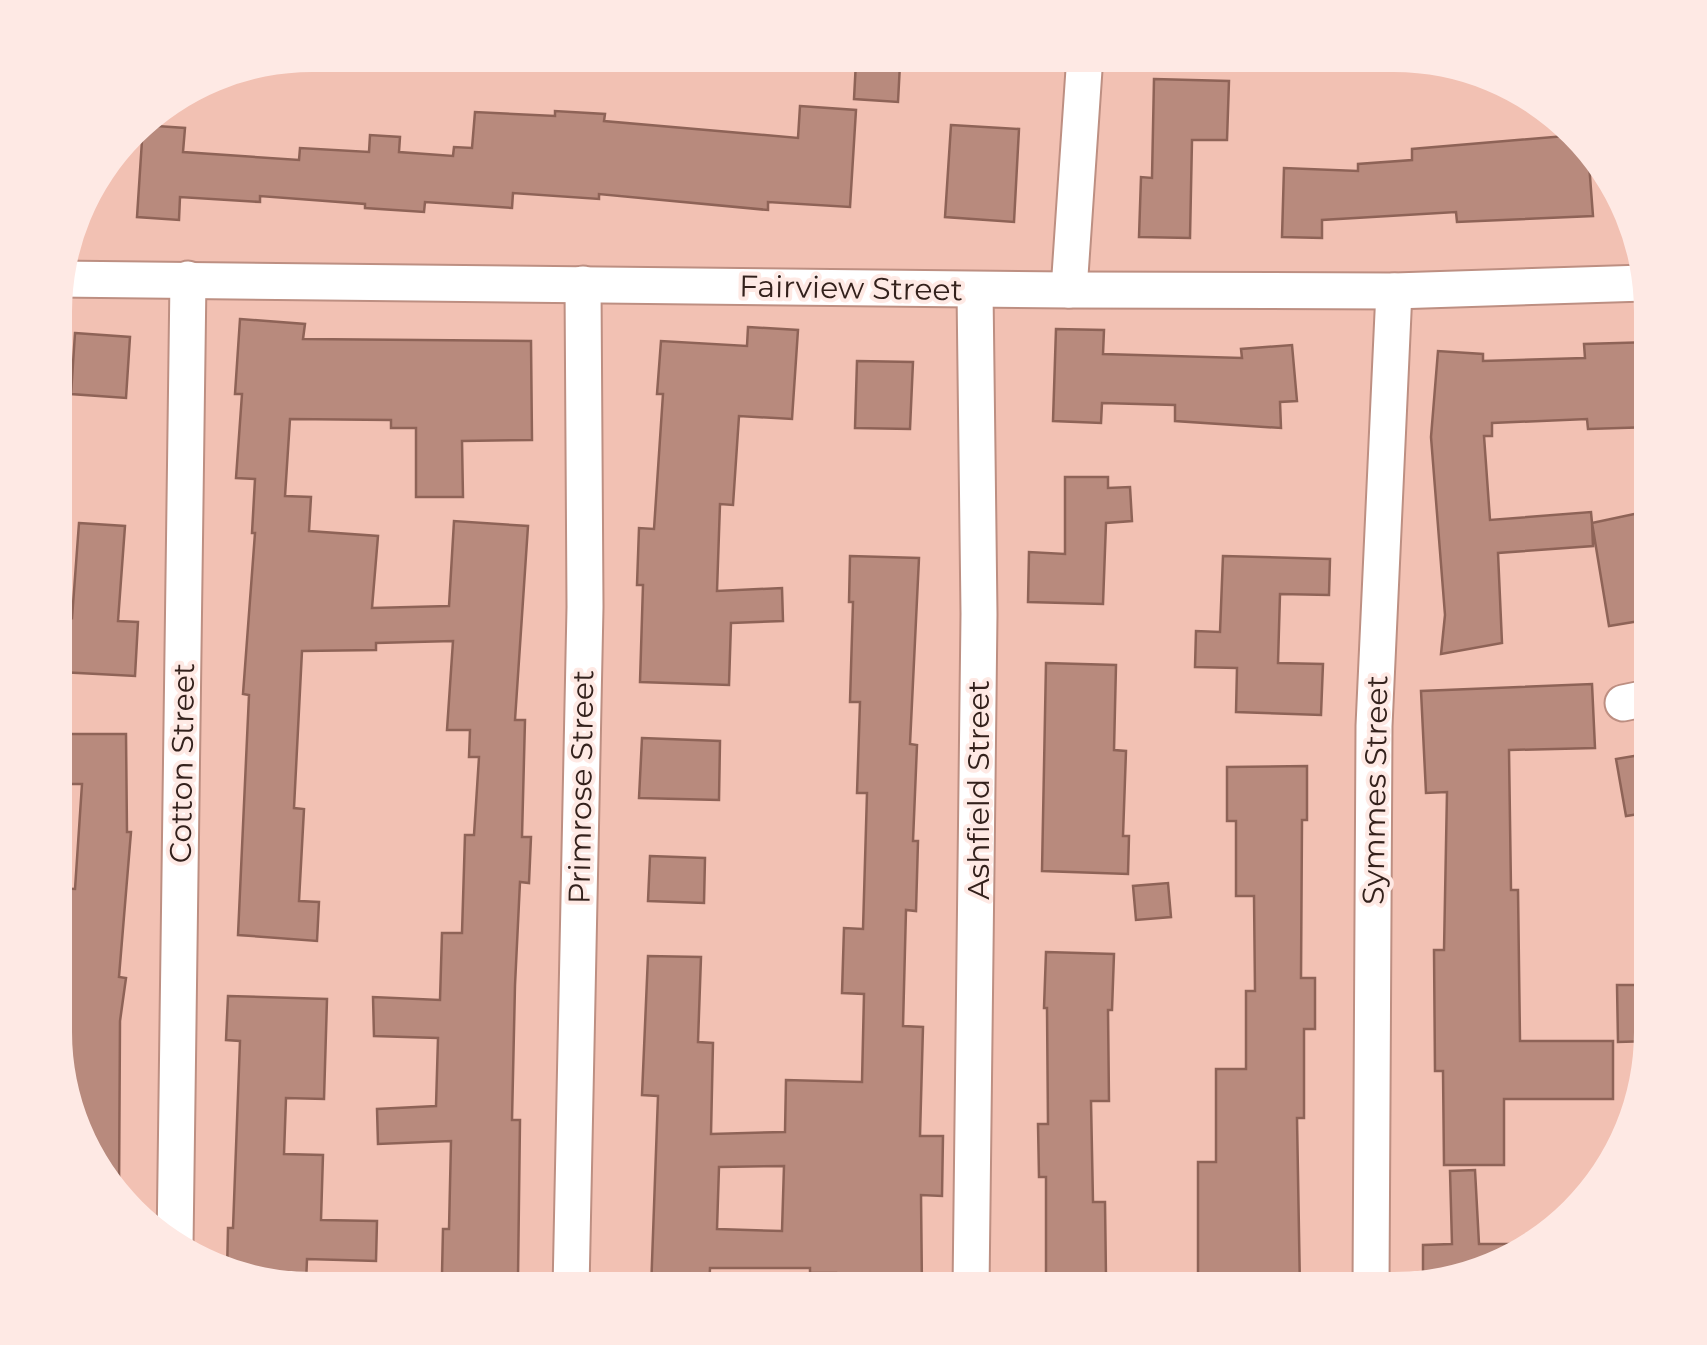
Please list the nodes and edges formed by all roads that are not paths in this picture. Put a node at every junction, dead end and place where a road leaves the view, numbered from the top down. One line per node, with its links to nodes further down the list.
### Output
1 (1084, 73): 7 (street)
2 (76, 278): 3 (street, Fairview Street)
3 (188, 279): 4 (street, Fairview Street); 9 (street, Cotton Street)
4 (584, 284): 6 (street, Fairview Street); 10 (street, Primrose Street)
5 (1632, 284): 8 (street, Fairview Street)
6 (975, 290): 7 (street, Fairview Street); 11 (street, Ashfield Street)
7 (1070, 290): 8 (street, Fairview Street)
8 (1394, 291): 12 (street, Symmes Street)
9 (175, 1229)
10 (571, 1272)
11 (970, 1272)
12 (1371, 1272)

